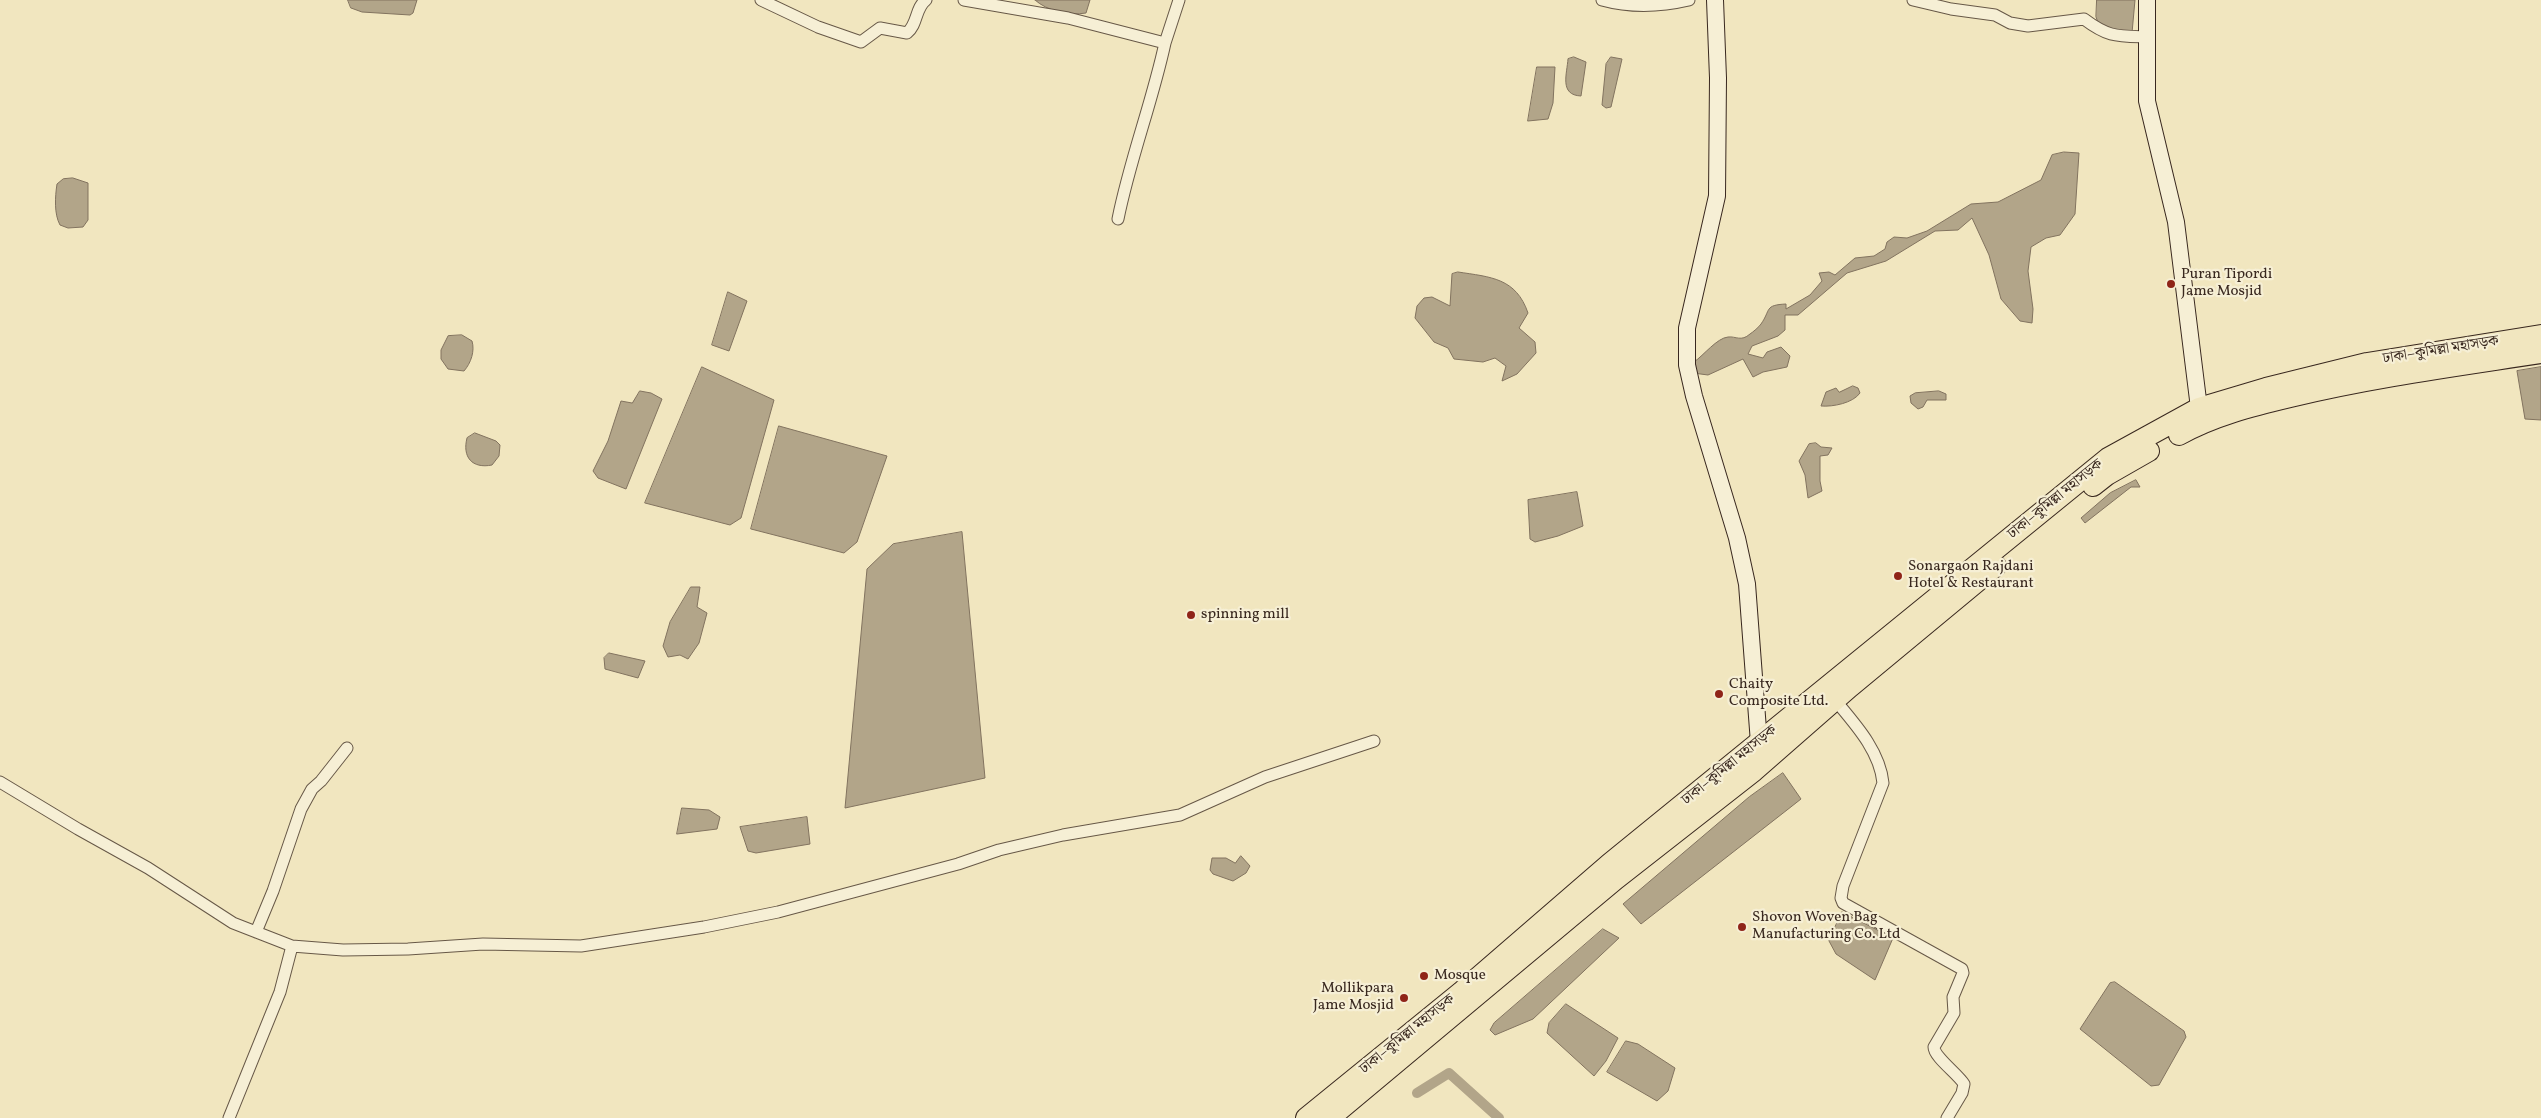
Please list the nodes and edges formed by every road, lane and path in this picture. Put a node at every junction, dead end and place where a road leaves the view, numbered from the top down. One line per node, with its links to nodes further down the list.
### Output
1 (761, 0): 2 (street)
2 (926, 0)
3 (964, 0): 11 (street)
4 (1179, 0): 11 (street)
5 (1602, 0): 6 (street)
6 (1689, 0)
7 (1715, 0): 18 (street)
8 (1913, 0): 10 (street)
9 (2147, 0): 10 (street)
10 (2146, 37): 15 (street)
11 (1165, 43): 12 (street)
12 (1118, 219)
13 (2541, 335): 15 (highway, ঢাকা–কুমিল্লা মহাসড়ক)
14 (2541, 353): 15 (highway, ঢাকা–কুমিল্লা মহাসড়ক)
15 (2196, 415): 16 (highway, ঢাকা–কুমিল্লা মহাসড়ক); 18 (highway, ঢাকা–কুমিল্লা মহাসড়ক)
16 (1835, 700): 25 (highway, ঢাকা–কুমিল্লা মহাসড়ক); 26 (street)
17 (1374, 741): 22 (street)
18 (1759, 743): 24 (highway, ঢাকা–কুমিল্লা মহাসড়ক)
19 (347, 748): 21 (street)
20 (0, 782): 21 (street)
21 (256, 932): 22 (street)
22 (292, 946): 23 (street)
23 (229, 1118)
24 (1306, 1118)
25 (1330, 1118)
26 (1947, 1118)

